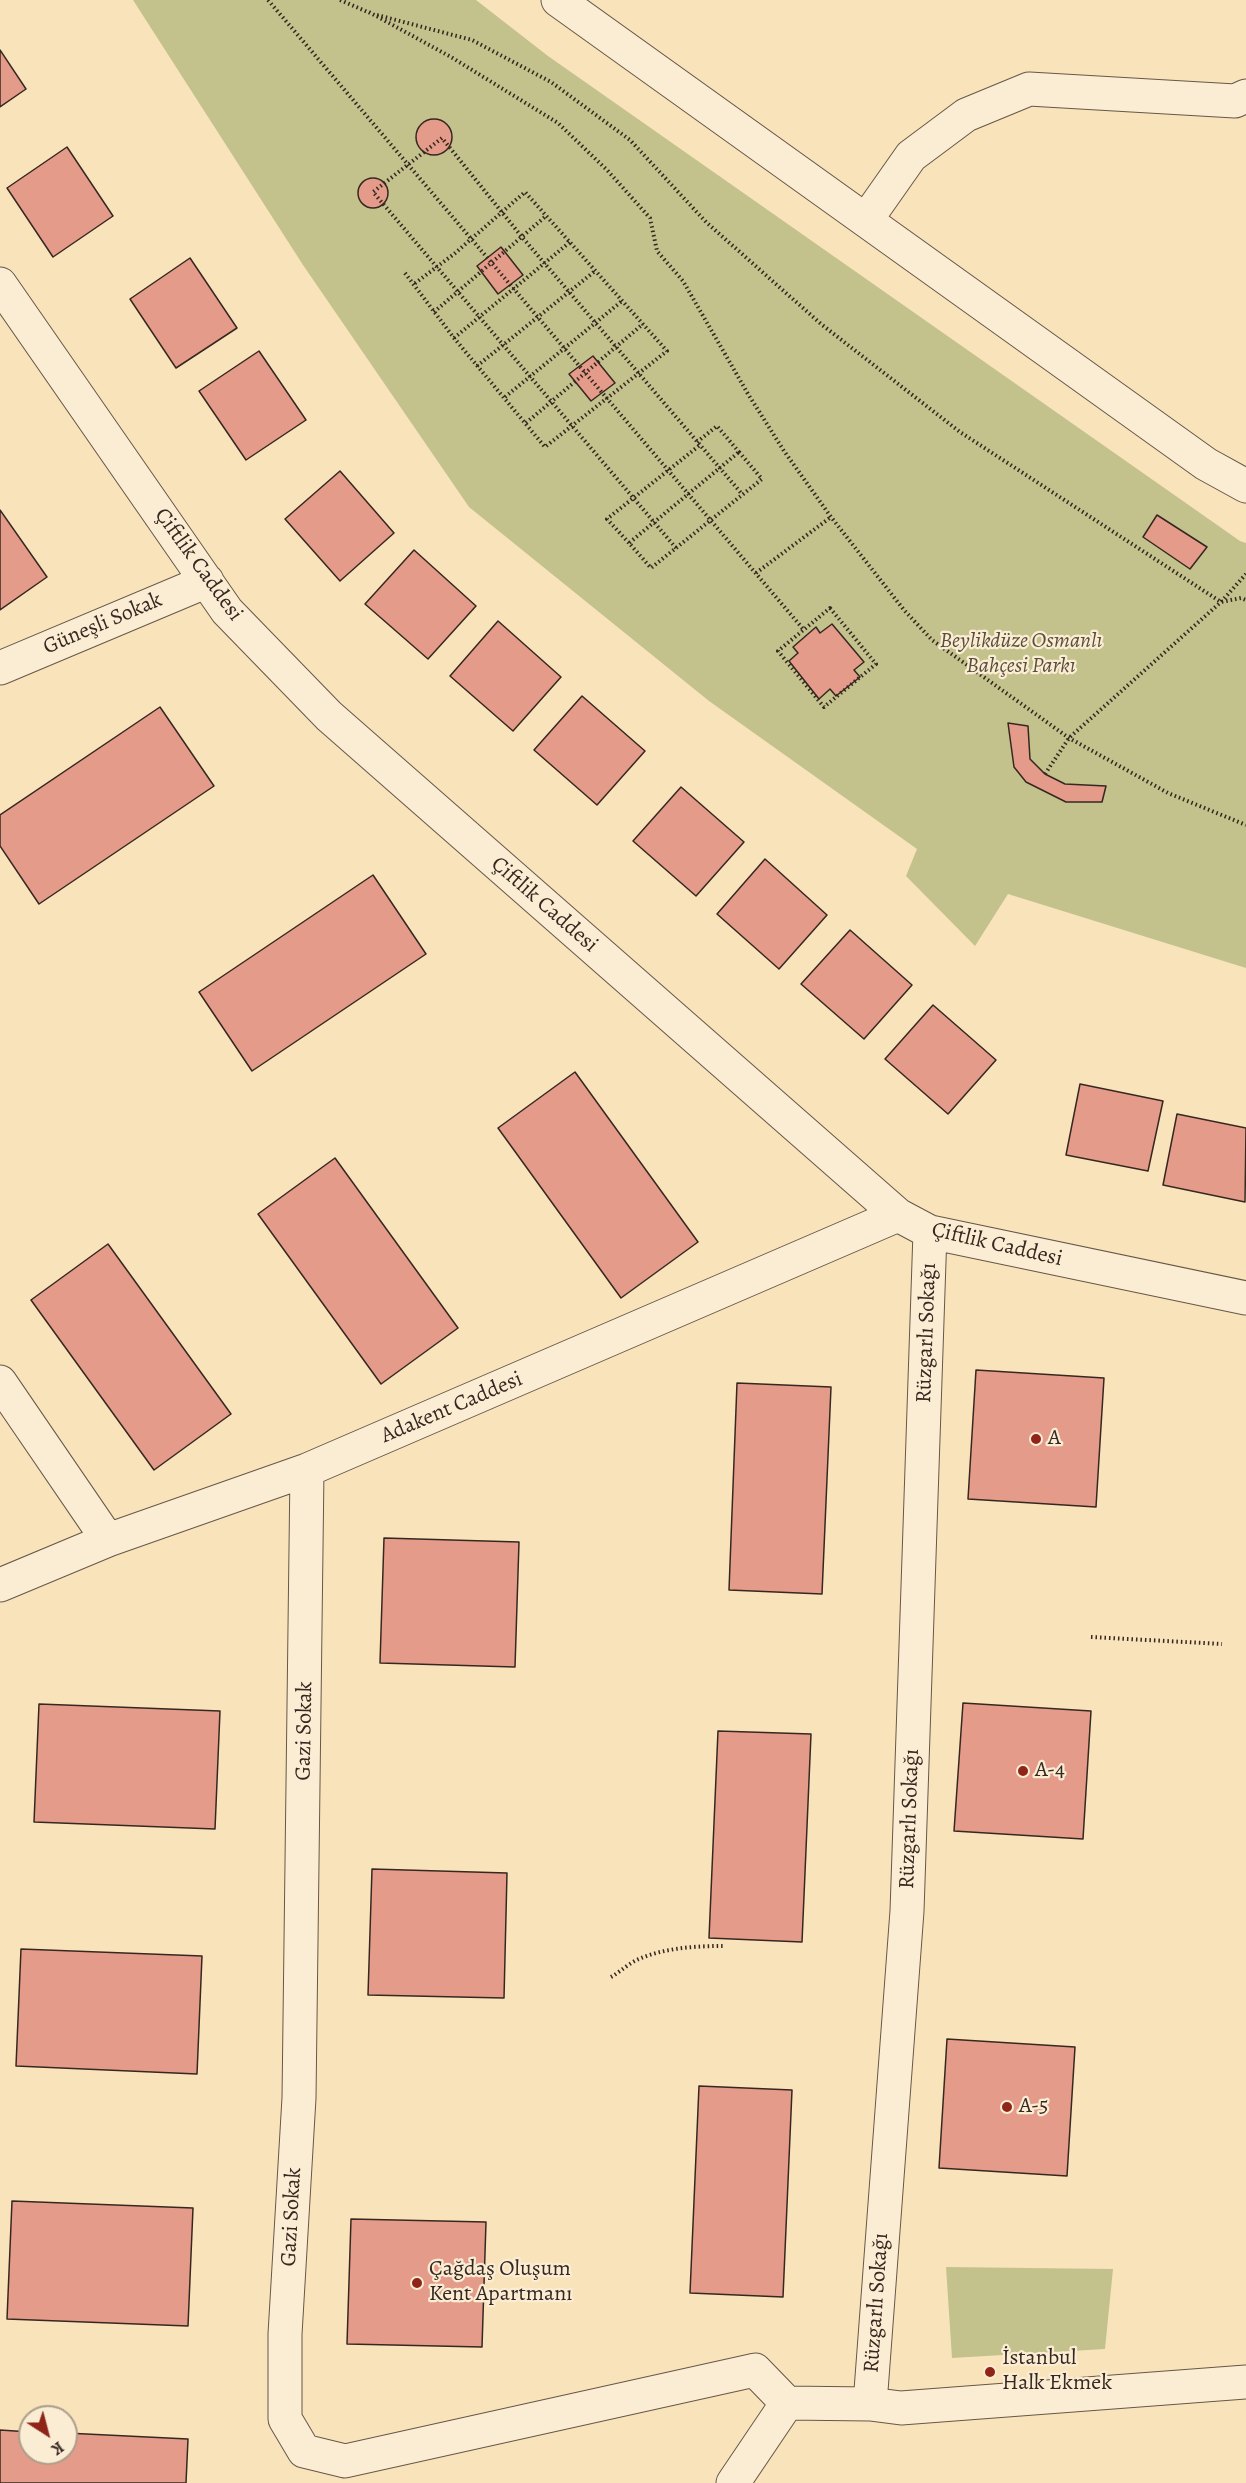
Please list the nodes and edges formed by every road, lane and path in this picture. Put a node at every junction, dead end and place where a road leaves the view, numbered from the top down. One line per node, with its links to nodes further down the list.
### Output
1 (268, 0): 6 (path)
2 (340, 0): 4 (path)
3 (558, 0): 9 (street)
4 (369, 12): 50 (path); 59 (path)
5 (1246, 96): 9 (street)
6 (407, 165): 7 (path); 11 (path); 15 (path)
7 (502, 212): 8 (path); 10 (path); 11 (path)
8 (546, 216): 10 (path); 12 (path)
9 (866, 220): 46 (street)
10 (522, 237): 13 (path); 14 (path)
11 (470, 239): 14 (path); 15 (path)
12 (570, 242): 13 (path); 16 (path)
13 (545, 262): 20 (path); 22 (path)
14 (491, 263): 20 (path); 21 (path)
15 (436, 268): 19 (path); 21 (path)
16 (595, 271): 22 (path); 23 (path)
17 (405, 273): 19 (path)
18 (0, 284): 57 (street, Çiftlik Caddesi)
19 (414, 284): 24 (path)
20 (513, 289): 25 (path); 26 (path)
21 (458, 291): 24 (path); 25 (path)
22 (569, 292): 26 (path); 27 (path)
23 (622, 301): 27 (path); 28 (path)
24 (434, 312): 29 (path)
25 (480, 317): 29 (path); 30 (path)
26 (537, 317): 30 (path); 31 (path)
27 (596, 322): 31 (path); 32 (path)
28 (643, 324): 32 (path); 35 (path)
29 (454, 338): 33 (path)
30 (503, 345): 33 (path); 36 (path)
31 (564, 348): 34 (path); 36 (path)
32 (616, 348): 34 (path); 35 (path)
33 (477, 366): 37 (path)
34 (585, 373): 38 (path); 39 (path)
35 (639, 374): 38 (path); 42 (path)
36 (530, 376): 37 (path); 39 (path)
37 (505, 397): 40 (path)
38 (607, 399): 41 (path); 45 (path)
39 (551, 401): 40 (path); 41 (path)
40 (526, 423): 41 (path)
41 (572, 426): 49 (path)
42 (698, 444): 43 (path); 44 (path); 45 (path)
43 (739, 452): 44 (path); 47 (path)
44 (719, 469): 47 (path); 48 (path)
45 (668, 470): 48 (path); 49 (path)
46 (1246, 486)
47 (742, 494): 51 (path)
48 (689, 495): 51 (path); 52 (path)
49 (633, 498): 52 (path); 53 (path)
50 (831, 517): 55 (path); 62 (path)
51 (710, 519): 54 (path); 55 (path)
52 (655, 523): 53 (path); 54 (path)
53 (629, 543): 54 (path)
54 (676, 548)
55 (756, 573): 60 (path)
56 (1246, 574): 59 (path)
57 (207, 581): 61 (street, Güneşli Sokak); 65 (street, Çiftlik Caddesi)
58 (1246, 600): 59 (path)
59 (1221, 602): 62 (path)
60 (804, 630): 60 (path)
61 (0, 668)
62 (1069, 738): 63 (path); 64 (path)
63 (1046, 774)
64 (1246, 825)
65 (898, 1215): 66 (street, Çiftlik Caddesi); 69 (street, Adakent Caddesi)
66 (930, 1232): 67 (street, Çiftlik Caddesi); 78 (street, Rüzgarlı Sokağı)
67 (1246, 1298)
68 (0, 1382): 70 (street)
69 (307, 1470): 70 (street, Adakent Caddesi); 77 (street, Gazi Sokak)
70 (108, 1540): 71 (street, Adakent Caddesi)
71 (0, 1585)
72 (1090, 1637): 73 (path)
73 (1222, 1644)
74 (723, 1946): 75 (path)
75 (611, 1977)
76 (1246, 2382): 78 (street)
77 (787, 2403): 78 (street); 79 (street)
78 (870, 2404)
79 (733, 2483)

